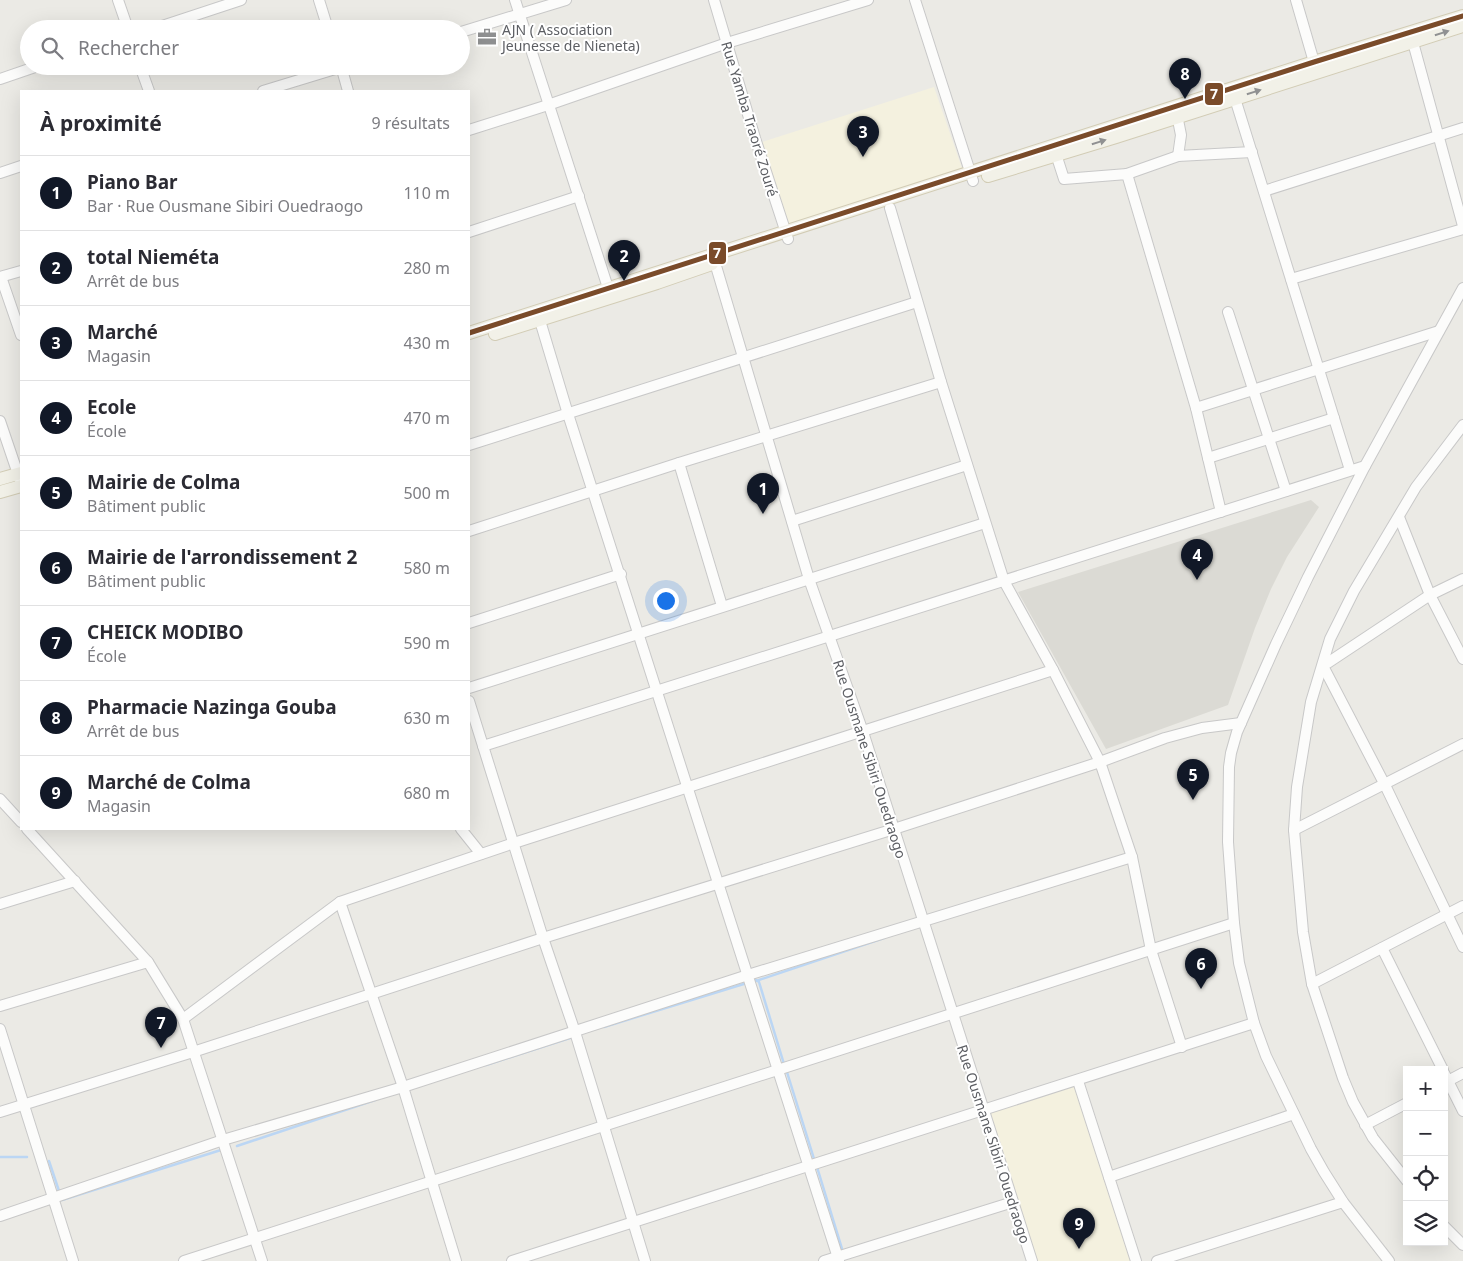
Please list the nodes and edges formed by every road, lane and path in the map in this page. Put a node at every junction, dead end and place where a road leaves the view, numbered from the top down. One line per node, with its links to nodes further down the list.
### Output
1 (118, 0): 12 (street)
2 (241, 0): 13 (street)
3 (319, 0): 14 (street)
4 (515, 0): 10 (street)
5 (566, 0): 10 (street)
6 (714, 0): 18 (street, Rue Yamba Traoré Zouré)
7 (868, 0): 18 (street)
8 (915, 0): 40 (street)
9 (1296, 0): 19 (street)
10 (520, 14): 16 (street); 29 (street)
11 (1463, 16): 17 (main road)
12 (125, 20)
13 (180, 20)
14 (325, 20)
15 (1463, 26): 17 (main road, one-way to 15)
16 (470, 29)
17 (1412, 37): 19 (main road); 28 (main road, one-way to 17); 33 (street)
18 (727, 43): 29 (street); 46 (street, Rue Yamba Traoré Zouré)
19 (1314, 62): 28 (main road)
20 (20, 72): 24 (street)
21 (143, 75): 25 (street)
22 (316, 75): 26 (street)
23 (344, 75): 27 (street)
24 (0, 79)
25 (149, 90)
26 (266, 90)
27 (348, 90)
28 (1234, 93): 30 (main road); 35 (street)
29 (548, 105): 32 (street); 42 (street)
30 (1176, 112): 34 (main road); 36 (street)
31 (1463, 128): 33 (street)
32 (470, 130)
33 (1438, 135): 41 (street); 44 (street)
34 (1054, 151): 39 (street); 40 (main road)
35 (1252, 152): 36 (street); 41 (street)
36 (1178, 156): 39 (street)
37 (20, 166): 38 (street)
38 (0, 173)
39 (1128, 174): 64 (street)
40 (972, 177): 43 (main road); 46 (main road)
41 (1264, 191): 50 (street)
42 (579, 196): 45 (street); 52 (street)
43 (890, 208): 46 (main road); 53 (street)
44 (1463, 227): 50 (street)
45 (470, 232)
46 (786, 235): 47 (main road)
47 (713, 259): 52 (main road); 60 (street, Rue Ousmane Sibiri Ouedraogo)
48 (20, 271): 49 (street)
49 (1, 277): 57 (street)
50 (1291, 279): 61 (street)
51 (1463, 288): 56 (street)
52 (610, 293): 55 (main road)
53 (917, 302): 60 (street); 62 (street)
54 (1228, 312): 63 (street)
55 (538, 316): 58 (main road); 59 (main road); 65 (street)
56 (1439, 331): 61 (street); 75 (street)
57 (20, 332)
58 (470, 333)
59 (470, 342)
60 (743, 358): 65 (street); 69 (street, Rue Ousmane Sibiri Ouedraogo)
61 (1319, 369): 63 (street); 66 (street)
62 (941, 382): 69 (street); 74 (street)
63 (1254, 390): 64 (street); 70 (street)
64 (1196, 408): 72 (street)
65 (568, 414): 71 (street); 81 (street)
66 (1334, 418): 70 (street); 76 (street)
67 (0, 421): 78 (street)
68 (1463, 425): 83 (street)
69 (767, 436): 73 (street); 84 (street, Rue Ousmane Sibiri Ouedraogo)
70 (1270, 439): 72 (street); 79 (street)
71 (470, 446)
72 (1208, 458): 82 (street)
73 (679, 464): 81 (street); 92 (street)
74 (967, 465): 84 (street); 85 (street)
75 (1365, 466): 76 (street); 102 (street)
76 (1350, 470): 79 (street)
77 (0, 479): 78 (main road)
78 (20, 480): 80 (main road)
79 (1286, 491): 82 (street)
80 (0, 492)
81 (593, 492): 86 (street); 87 (street)
82 (1221, 512): 90 (street)
83 (1398, 517): 91 (street); 97 (street)
84 (792, 521): 88 (street, Rue Ousmane Sibiri Ouedraogo)
85 (985, 523): 88 (street); 90 (street)
86 (470, 531)
87 (621, 574): 93 (street); 94 (street)
88 (809, 579): 92 (street); 95 (street, Rue Ousmane Sibiri Ouedraogo)
89 (1463, 579): 91 (street)
90 (1004, 581): 95 (street); 98 (street)
91 (1430, 596): 96 (street); 97 (street)
92 (722, 606): 94 (street)
93 (470, 623)
94 (639, 634): 99 (street); 100 (street)
95 (829, 636): 100 (street); 103 (street, Rue Ousmane Sibiri Ouedraogo)
96 (1463, 659)
97 (1323, 666): 107 (street); 114 (street)
98 (1053, 670): 103 (street); 106 (street)
99 (470, 688)
100 (658, 691): 105 (street); 108 (street)
101 (470, 704): 105 (street)
102 (1241, 723): 106 (street); 125 (street)
103 (863, 732): 108 (street); 111 (street, Rue Ousmane Sibiri Ouedraogo)
104 (1463, 744): 107 (street)
105 (483, 746): 115 (street)
106 (1100, 762): 111 (street); 117 (street)
107 (1385, 785): 114 (street); 123 (street)
108 (689, 786): 115 (street); 119 (street)
109 (0, 799): 110 (street)
110 (20, 821)
111 (894, 829): 119 (street); 124 (street, Rue Ousmane Sibiri Ouedraogo)
112 (28, 830): 118 (street)
113 (462, 830): 116 (street)
114 (1294, 830): 132 (street)
115 (514, 843): 116 (street); 126 (street)
116 (481, 854): 120 (street)
117 (1132, 857): 124 (street); 129 (street)
118 (75, 881): 121 (street); 130 (street)
119 (719, 884): 126 (street); 131 (street)
120 (340, 902): 133 (street); 136 (street)
121 (0, 904)
122 (1463, 906): 123 (street)
123 (1447, 914): 127 (street); 128 (street)
124 (923, 922): 131 (street); 135 (street, Rue Ousmane Sibiri Ouedraogo)
125 (1234, 923): 129 (street); 137 (street)
126 (542, 938): 133 (street); 139 (street)
127 (1463, 947)
128 (1382, 948): 132 (street); 142 (street)
129 (1152, 950): 135 (street); 140 (street)
130 (148, 962): 134 (street); 136 (street)
131 (748, 975): 139 (street); 143 (street)
132 (1312, 984): 155 (street)
133 (372, 993): 141 (street); 148 (street)
134 (0, 1006)
135 (953, 1013): 143 (street); 151 (street, Rue Ousmane Sibiri Ouedraogo)
136 (183, 1019): 141 (street)
137 (1254, 1023): 140 (street); 154 (street)
138 (0, 1029): 149 (street)
139 (575, 1032): 148 (street); 156 (street)
140 (1182, 1047): 146 (street)
141 (193, 1052): 149 (street); 157 (street)
142 (1440, 1066)
143 (778, 1069): 156 (street); 158 (street)
144 (1463, 1073): 145 (street)
145 (1448, 1078)
146 (1078, 1081): 151 (street); 160 (street)
147 (1448, 1083): 152 (street)
148 (403, 1087): 157 (street); 161 (street)
149 (23, 1104): 153 (street); 162 (street)
150 (1403, 1105): 155 (street)
151 (982, 1110): 158 (street); 163 (street, Rue Ousmane Sibiri Ouedraogo)
152 (1463, 1111)
153 (0, 1112)
154 (1294, 1114): 160 (street); 164 (street)
155 (1365, 1125): 159 (street)
156 (603, 1126): 161 (street); 166 (street)
157 (223, 1140): 162 (street); 168 (street)
158 (809, 1165): 166 (street); 170 (street)
159 (1403, 1176)
160 (1109, 1177): 179 (street)
161 (431, 1181): 168 (street); 174 (street)
162 (53, 1197): 165 (street); 171 (street)
163 (1013, 1202): 170 (street); 178 (street, Rue Ousmane Sibiri Ouedraogo)
164 (1343, 1202): 180 (street); 181 (street)
165 (0, 1216)
166 (632, 1222): 175 (street); 176 (street)
167 (1448, 1230): 169 (street)
168 (255, 1238): 172 (street); 173 (street)
169 (1461, 1241)
170 (839, 1259): 177 (street)
171 (72, 1261)
172 (184, 1261)
173 (262, 1261)
174 (456, 1261)
175 (512, 1261)
176 (645, 1261)
177 (824, 1261)
178 (1032, 1261)
179 (1136, 1261)
180 (1157, 1261)
181 (1389, 1261)

